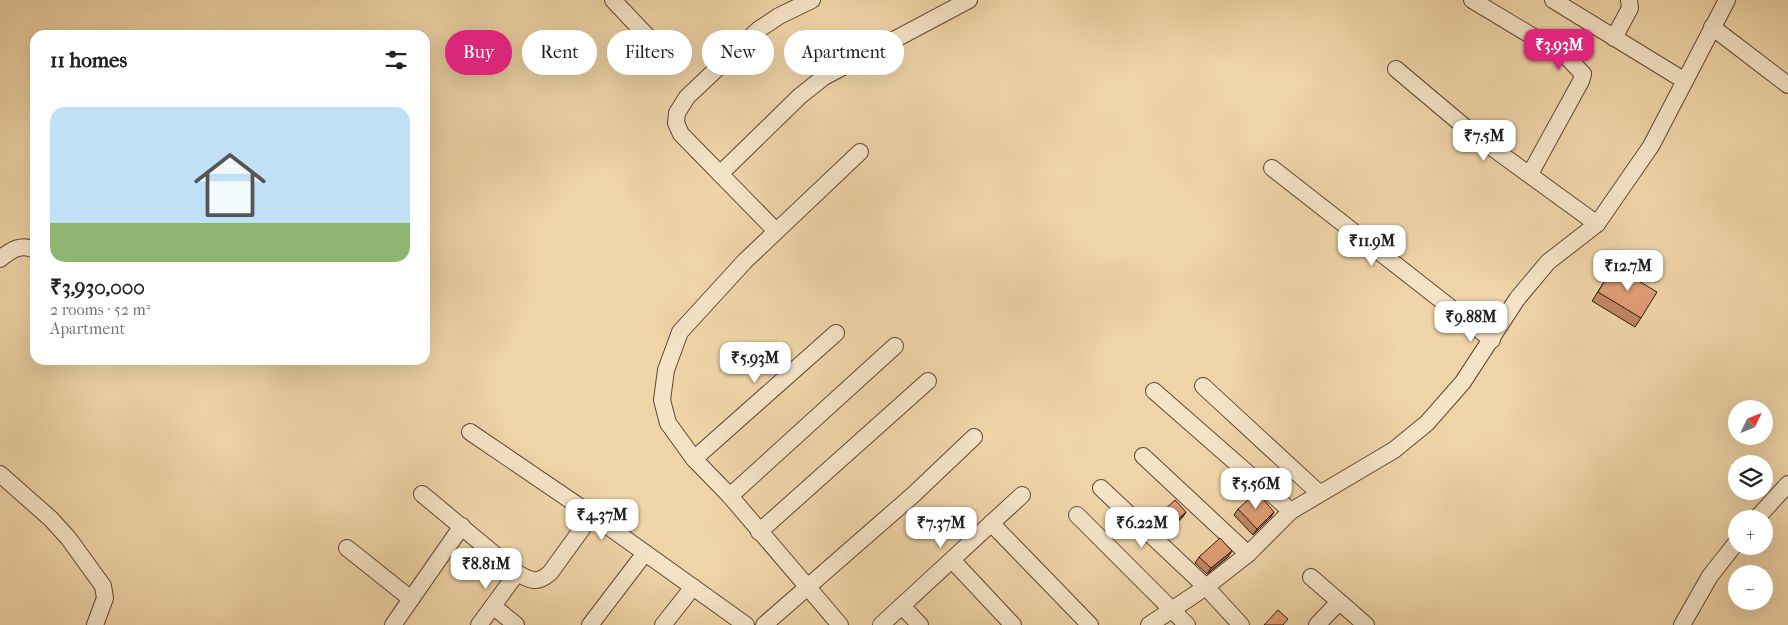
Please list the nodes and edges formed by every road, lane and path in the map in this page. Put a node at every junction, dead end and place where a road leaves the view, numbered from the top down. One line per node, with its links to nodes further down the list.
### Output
1 (613, 0): 9 (street)
2 (812, 0): 16 (street)
3 (969, 0): 16 (street)
4 (1472, 0): 17 (street)
5 (1553, 0): 10 (street)
6 (1629, 0): 10 (street)
7 (1726, 0): 8 (street)
8 (1712, 27): 12 (street); 13 (street)
9 (641, 30)
10 (1614, 38): 12 (street)
11 (1396, 69): 17 (street)
12 (1685, 81): 18 (street)
13 (1788, 85)
14 (860, 152): 19 (street)
15 (1272, 168): 23 (street)
16 (720, 174): 19 (street)
17 (1530, 174): 18 (street)
18 (1597, 224): 23 (street)
19 (776, 232): 31 (street)
20 (30, 247): 21 (street)
21 (3, 251)
22 (836, 333): 31 (street)
23 (1492, 340): 35 (street)
24 (895, 346): 38 (street)
25 (928, 381): 45 (street)
26 (1203, 386): 35 (street)
27 (1154, 391): 39 (street)
28 (470, 432): 41 (street)
29 (974, 437): 53 (street)
30 (1143, 456): 49 (street)
31 (694, 459): 38 (street)
32 (0, 474): 61 (street)
33 (1788, 484): 40 (street)
34 (1101, 488): 55 (street)
35 (1319, 493): 39 (street)
36 (422, 494): 44 (street)
37 (1022, 495): 43 (street)
38 (730, 496): 45 (street)
39 (1291, 510): 49 (street)
40 (1764, 510)
41 (592, 515): 47 (street); 51 (street)
42 (1077, 515): 60 (street)
43 (991, 523): 50 (street); 73 (street)
44 (462, 526): 51 (street); 56 (street)
45 (759, 532): 53 (street)
46 (347, 548): 56 (street)
47 (646, 552): 54 (street); 65 (street)
48 (1728, 553): 79 (street)
49 (1248, 554): 55 (street)
50 (952, 560): 59 (street); 72 (street)
51 (518, 573): 58 (street)
52 (1311, 577): 57 (street)
53 (808, 586): 68 (street); 69 (street)
54 (693, 587): 66 (street); 67 (street)
55 (1206, 588): 60 (street); 76 (street)
56 (411, 599): 62 (street)
57 (1339, 602): 77 (street); 78 (street)
58 (493, 606): 63 (street); 64 (street)
59 (902, 606): 70 (street); 71 (street)
60 (1171, 611): 74 (street); 75 (street)
61 (95, 625)
62 (393, 625)
63 (479, 625)
64 (516, 625)
65 (590, 625)
66 (663, 625)
67 (746, 625)
68 (764, 625)
69 (840, 625)
70 (882, 625)
71 (920, 625)
72 (1013, 625)
73 (1090, 625)
74 (1149, 625)
75 (1187, 625)
76 (1241, 625)
77 (1317, 625)
78 (1366, 625)
79 (1682, 625)

